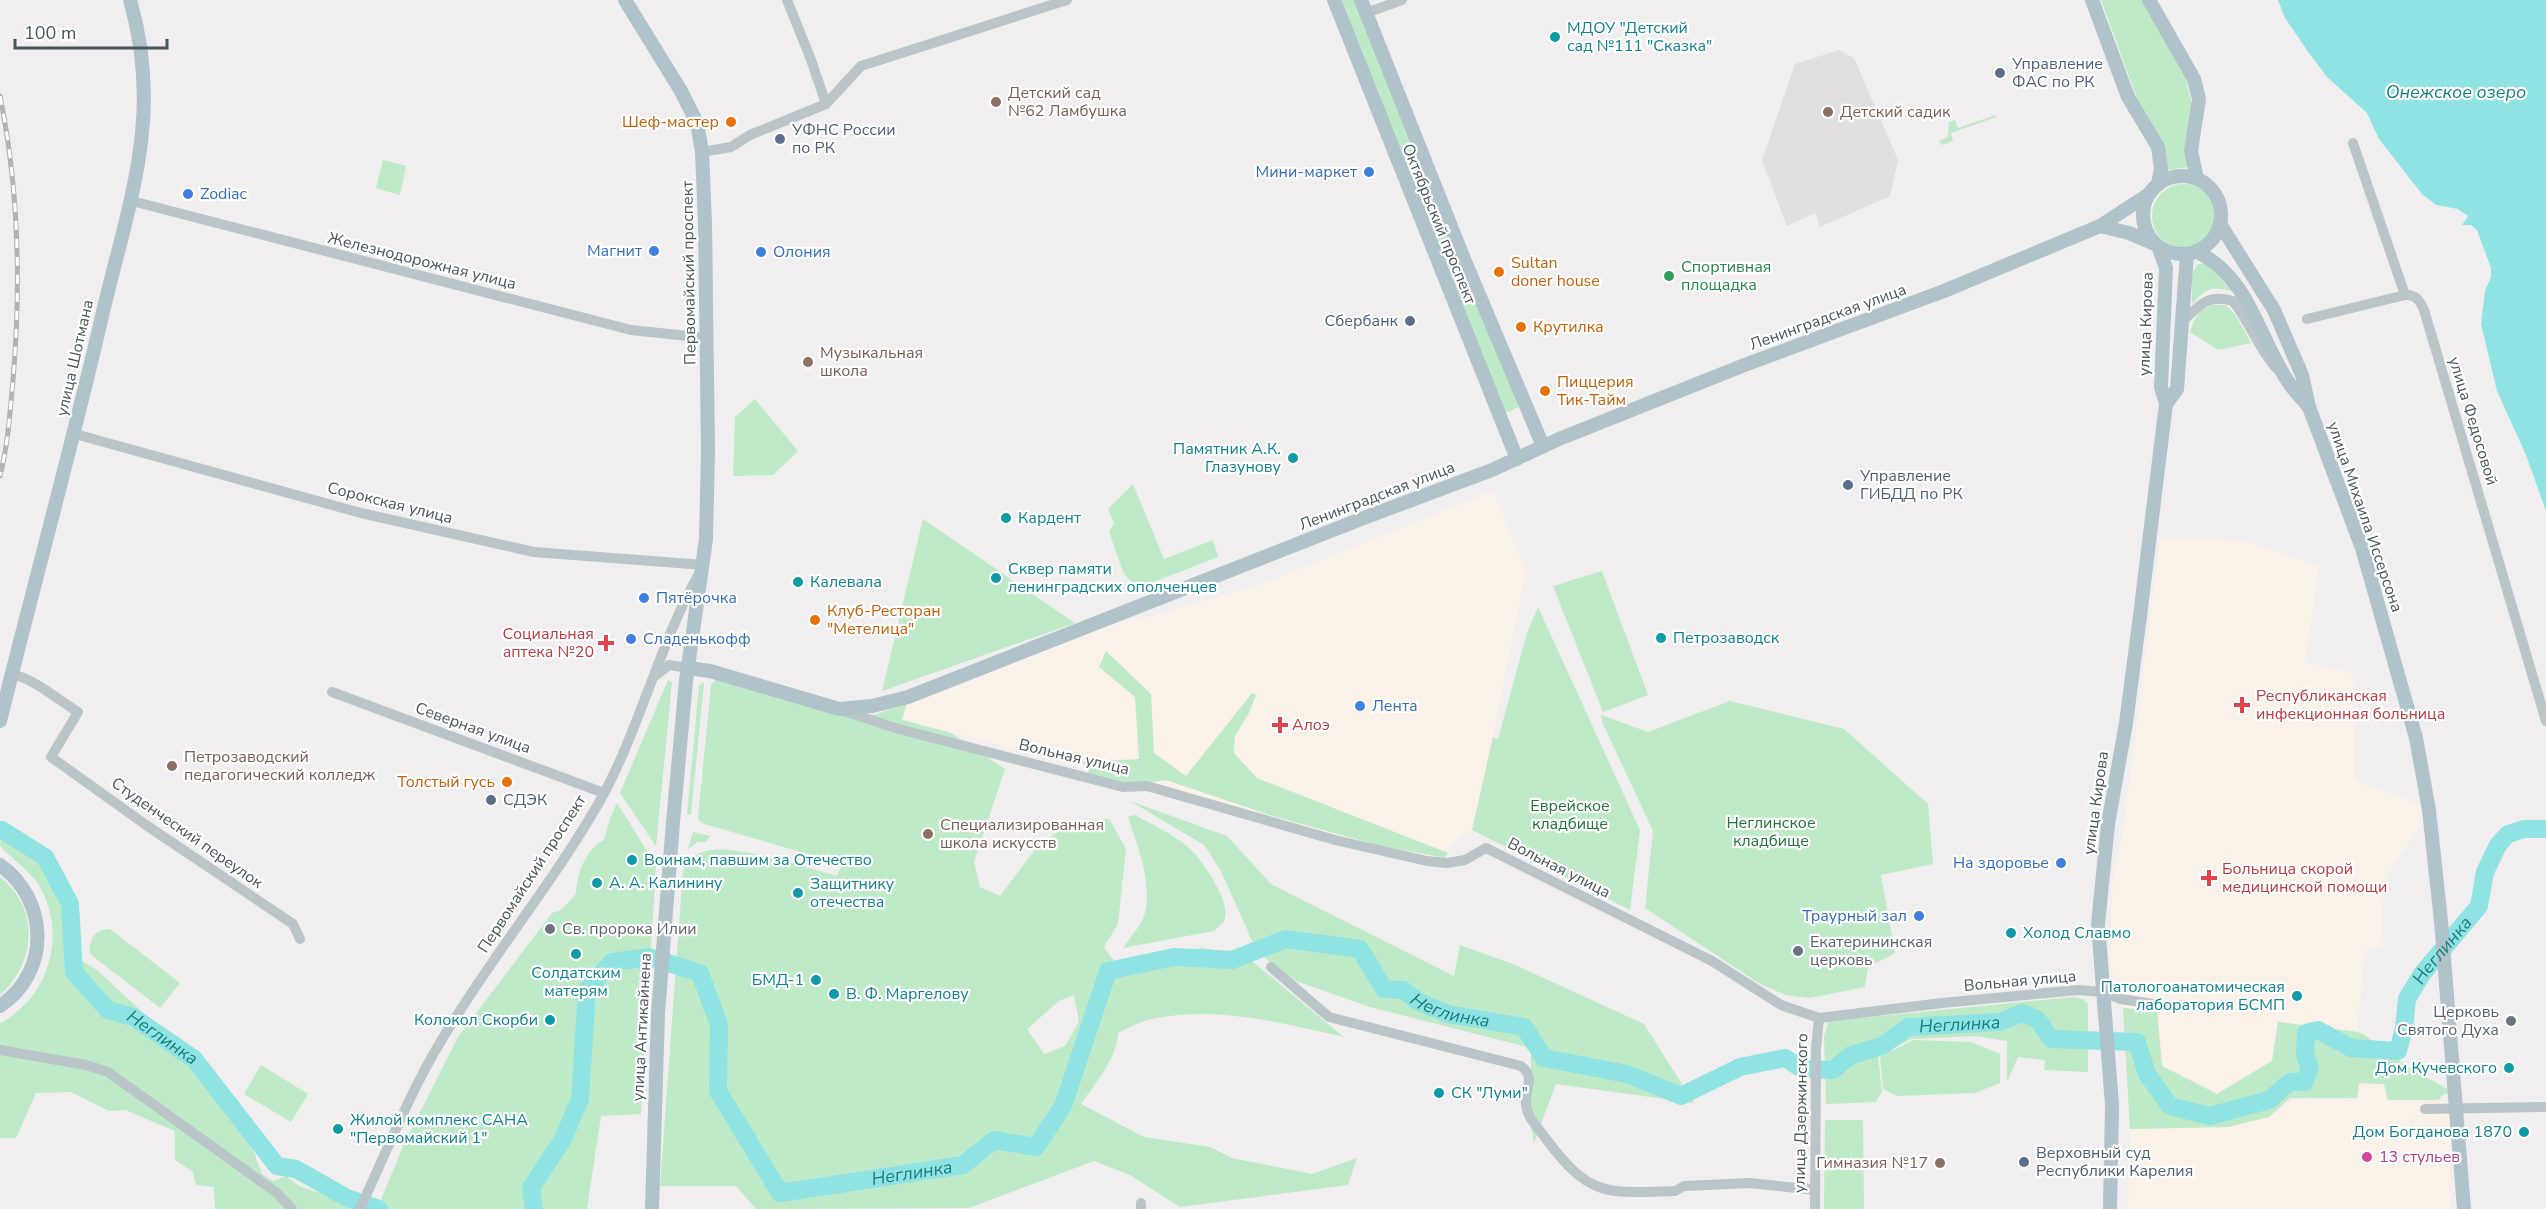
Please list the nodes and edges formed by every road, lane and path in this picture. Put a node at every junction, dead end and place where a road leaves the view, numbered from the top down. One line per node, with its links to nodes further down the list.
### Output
1 (130, 0): 15 (main road, улица Шотмана)
2 (625, 0): 12 (main road, Первомайский проспект)
3 (787, 0): 10 (street)
4 (1067, 0): 10 (street)
5 (1334, 0): 29 (main road, Октябрьский проспект)
6 (1402, 0): 9 (street)
7 (2092, 0): 14 (main road)
8 (2149, 0): 13 (main road)
9 (1363, 6): 28 (main road, Октябрьский проспект)
10 (826, 104): 12 (street)
11 (2353, 143): 20 (street, улица Федосовой)
12 (702, 152): 23 (main road, Первомайский проспект)
13 (2197, 178): 14 (main road); 16 (main road)
14 (2153, 189): 17 (main road, Ленинградская улица); 18 (main road)
15 (132, 201): 23 (street, Железнодорожная улица); 27 (main road, улица Шотмана)
16 (2220, 224): 19 (main road); 26 (main road, улица Михаила Иссерсона)
17 (2100, 226): 18 (main road); 28 (main road, Ленинградская улица)
18 (2158, 246): 19 (main road); 25 (main road, улица Кирова)
19 (2192, 253): 22 (main road, улица Кирова); 24 (main road, улица Михаила Иссерсона)
20 (2405, 295): 21 (street); 37 (street, улица Федосовой)
21 (2307, 319)
22 (2183, 321): 24 (street); 25 (main road, улица Кирова)
23 (707, 338): 30 (main road, Первомайский проспект)
24 (2287, 381): 26 (main road, улица Михаила Иссерсона)
25 (2166, 404): 42 (main road, улица Кирова)
26 (2309, 407): 48 (main road, улица Михаила Иссерсона)
27 (75, 434): 30 (street, Сорокская улица); 32 (main road, улица Шотмана)
28 (1543, 446): 29 (main road, Ленинградская улица)
29 (1517, 459): 35 (main road, Ленинградская улица)
30 (704, 565): 31 (main road, Первомайский проспект); 33 (street, Первомайский проспект)
31 (688, 668): 33 (street, Ленинградская улица); 35 (main road, Ленинградская улица); 53 (main road, улица Антикайнена)
32 (12, 674): 36 (main road, улица Шотмана); 40 (street, Студенческий переулок)
33 (656, 675): 38 (street, Первомайский проспект)
34 (332, 692): 38 (street, Северная улица)
35 (839, 709): 45 (street, Вольная улица)
36 (0, 721)
37 (2546, 721)
38 (604, 793): 52 (street, Первомайский проспект)
39 (0, 865): 43 (main road)
40 (300, 939)
41 (1271, 967): 50 (street)
42 (2103, 993): 44 (street, Вольная улица); 45 (street, Вольная улица); 55 (main road, улица Кирова)
43 (0, 1006)
44 (2223, 1006)
45 (1819, 1018): 50 (street, улица Дзержинского)
46 (0, 1050): 51 (street)
47 (2546, 1107): 48 (street)
48 (2455, 1108): 49 (street); 56 (main road, улица Михаила Иссерсона)
49 (2425, 1109)
50 (1815, 1190): 54 (street, улица Дзержинского)
51 (292, 1209)
52 (360, 1209)
53 (652, 1209)
54 (1815, 1209)
55 (2110, 1209)
56 (2464, 1209)

